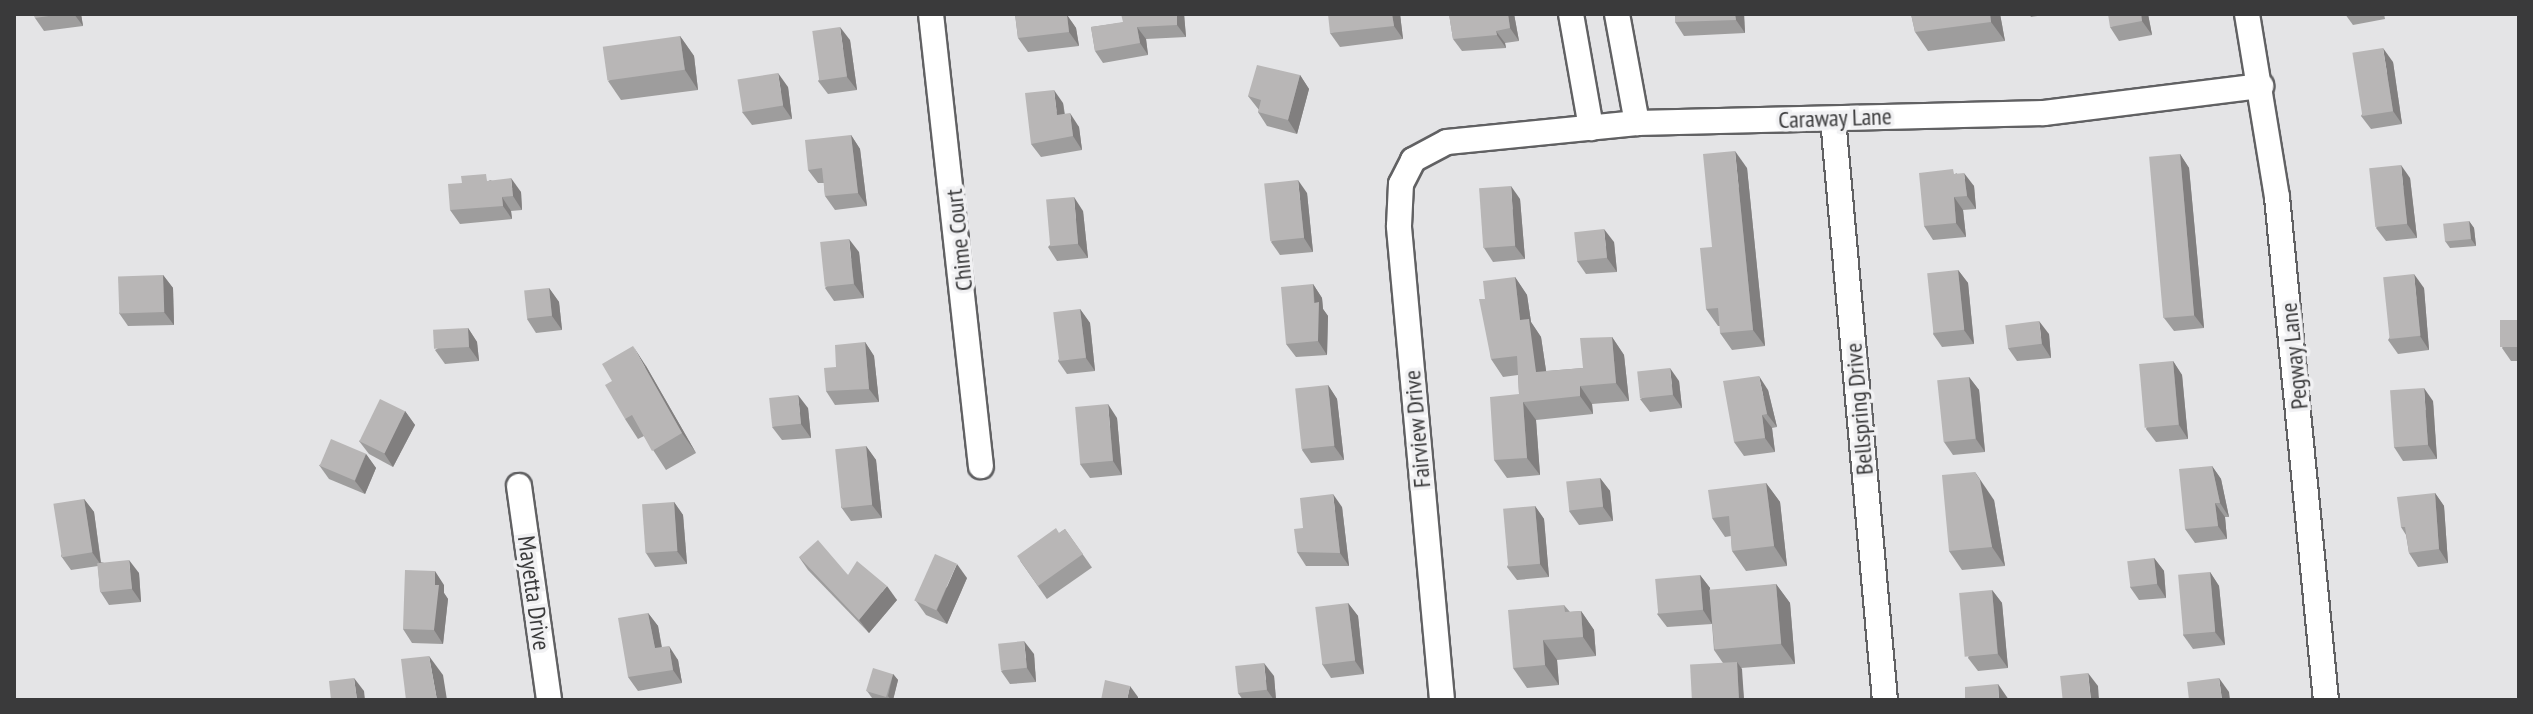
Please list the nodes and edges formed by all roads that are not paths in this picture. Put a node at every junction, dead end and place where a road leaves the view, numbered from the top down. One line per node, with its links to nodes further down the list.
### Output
1 (931, 14): 10 (street, Chime Court)
2 (1571, 14): 8 (street)
3 (1617, 14): 7 (street)
4 (2247, 14): 5 (street, Pegway Lane)
5 (2261, 86): 6 (street, Caraway Lane); 15 (street, Pegway Lane)
6 (1833, 119): 7 (street, Caraway Lane); 14 (street, Bellspring Drive)
7 (1637, 123): 8 (street, Caraway Lane)
8 (1591, 128): 9 (street, Caraway Lane)
9 (1413, 160): 13 (street, Fairview Drive)
10 (981, 466)
11 (519, 486): 12 (street, Mayetta Drive)
12 (549, 700)
13 (1442, 700)
14 (1885, 700)
15 (2326, 700)

